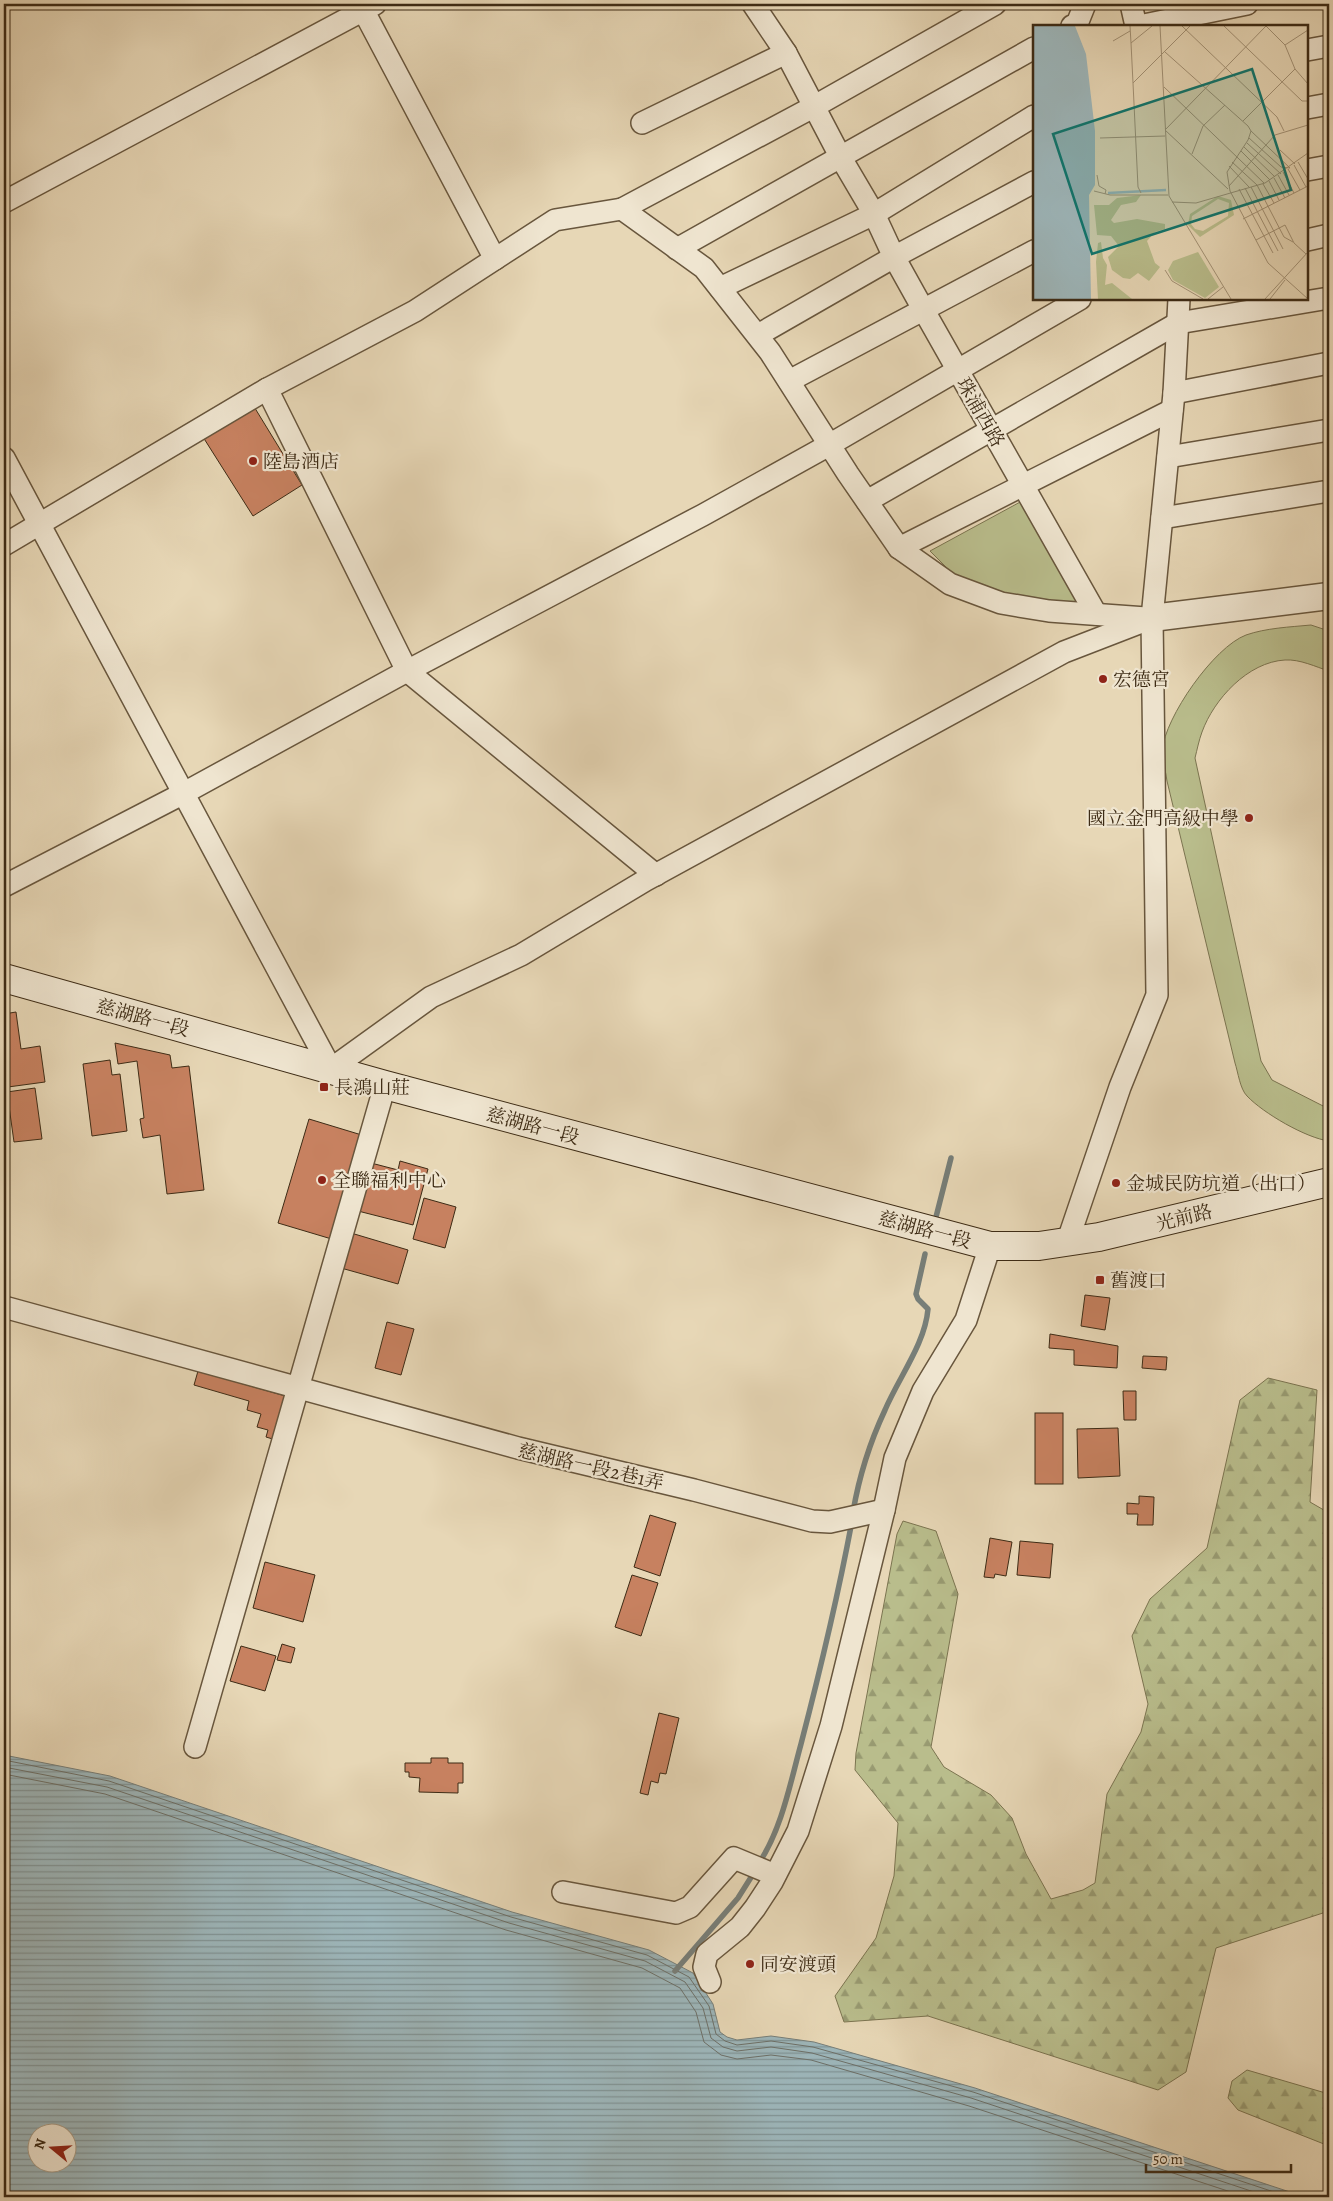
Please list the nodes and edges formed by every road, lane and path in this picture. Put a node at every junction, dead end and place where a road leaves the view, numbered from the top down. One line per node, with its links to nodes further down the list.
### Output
1 (753, 4): 13 (street, 珠浦西路)
2 (995, 4): 15 (street)
3 (1085, 4): 7 (street)
4 (1131, 4): 8 (street)
5 (1247, 4): 9 (street)
6 (366, 6): 23 (street); 31 (street)
7 (1074, 25)
8 (1137, 25)
9 (1142, 25)
10 (1329, 46): 12 (street)
11 (1033, 49): 19 (street)
12 (1308, 50)
13 (786, 54): 15 (street, 珠浦西路); 18 (street)
14 (1329, 104): 16 (street)
15 (815, 106): 19 (street, 珠浦西路); 24 (street)
16 (1308, 108)
17 (1033, 117): 25 (street)
18 (642, 122)
19 (841, 158): 25 (street, 珠浦西路); 28 (street)
20 (1329, 166): 21 (street)
21 (1308, 170)
22 (1033, 183): 30 (street)
23 (4, 202)
24 (622, 209): 28 (street); 31 (street)
25 (874, 214): 30 (street, 珠浦西路); 32 (street)
26 (1329, 235): 27 (street)
27 (1308, 240)
28 (677, 249): 32 (street)
29 (1033, 252): 36 (street)
30 (894, 257): 36 (street, 珠浦西路); 38 (street)
31 (495, 259): 42 (street)
32 (720, 288): 38 (street)
33 (1329, 298): 37 (street)
34 (1078, 300): 40 (street)
35 (1179, 300): 37 (street)
36 (923, 309): 40 (street, 珠浦西路); 41 (street)
37 (1178, 323): 43 (street); 45 (street)
38 (758, 335): 41 (street)
39 (1329, 363): 43 (street)
40 (956, 369): 45 (street, 珠浦西路); 46 (street)
41 (789, 381): 46 (street)
42 (267, 389): 53 (street); 59 (street)
43 (1173, 402): 48 (street); 49 (street)
44 (1329, 430): 48 (street)
45 (992, 431): 49 (street, 珠浦西路); 51 (street)
46 (829, 445): 51 (street); 59 (street)
47 (4, 458): 53 (street)
48 (1168, 458): 52 (street)
49 (1023, 486): 55 (street); 57 (street, 珠浦西路)
50 (1329, 491): 52 (street)
51 (867, 501): 55 (street)
52 (1162, 518): 58 (street)
53 (39, 525): 54 (street); 60 (street)
54 (4, 545)
55 (899, 548): 57 (street)
56 (1329, 596): 58 (street)
57 (1096, 614): 58 (street)
58 (1152, 618): 61 (street); 67 (street)
59 (407, 671): 60 (street); 61 (street)
60 (184, 793): 62 (street); 64 (street)
61 (656, 875): 64 (street)
62 (4, 886)
63 (4, 978): 64 (main road, 慈湖路一段)
64 (331, 1069): 65 (main road, 慈湖路一段)
65 (385, 1085): 68 (main road, 慈湖路一段); 70 (street)
66 (1329, 1182): 67 (main road, 光前路)
67 (1067, 1243): 68 (main road, 慈湖路一段)
68 (990, 1246): 71 (street)
69 (4, 1308): 70 (street, 慈湖路一段2巷1弄)
70 (299, 1387): 71 (street, 慈湖路一段2巷1弄); 72 (street)
71 (877, 1512): 73 (street)
72 (195, 1747)
73 (773, 1874): 74 (street); 75 (street)
74 (563, 1892)
75 (710, 1982)

